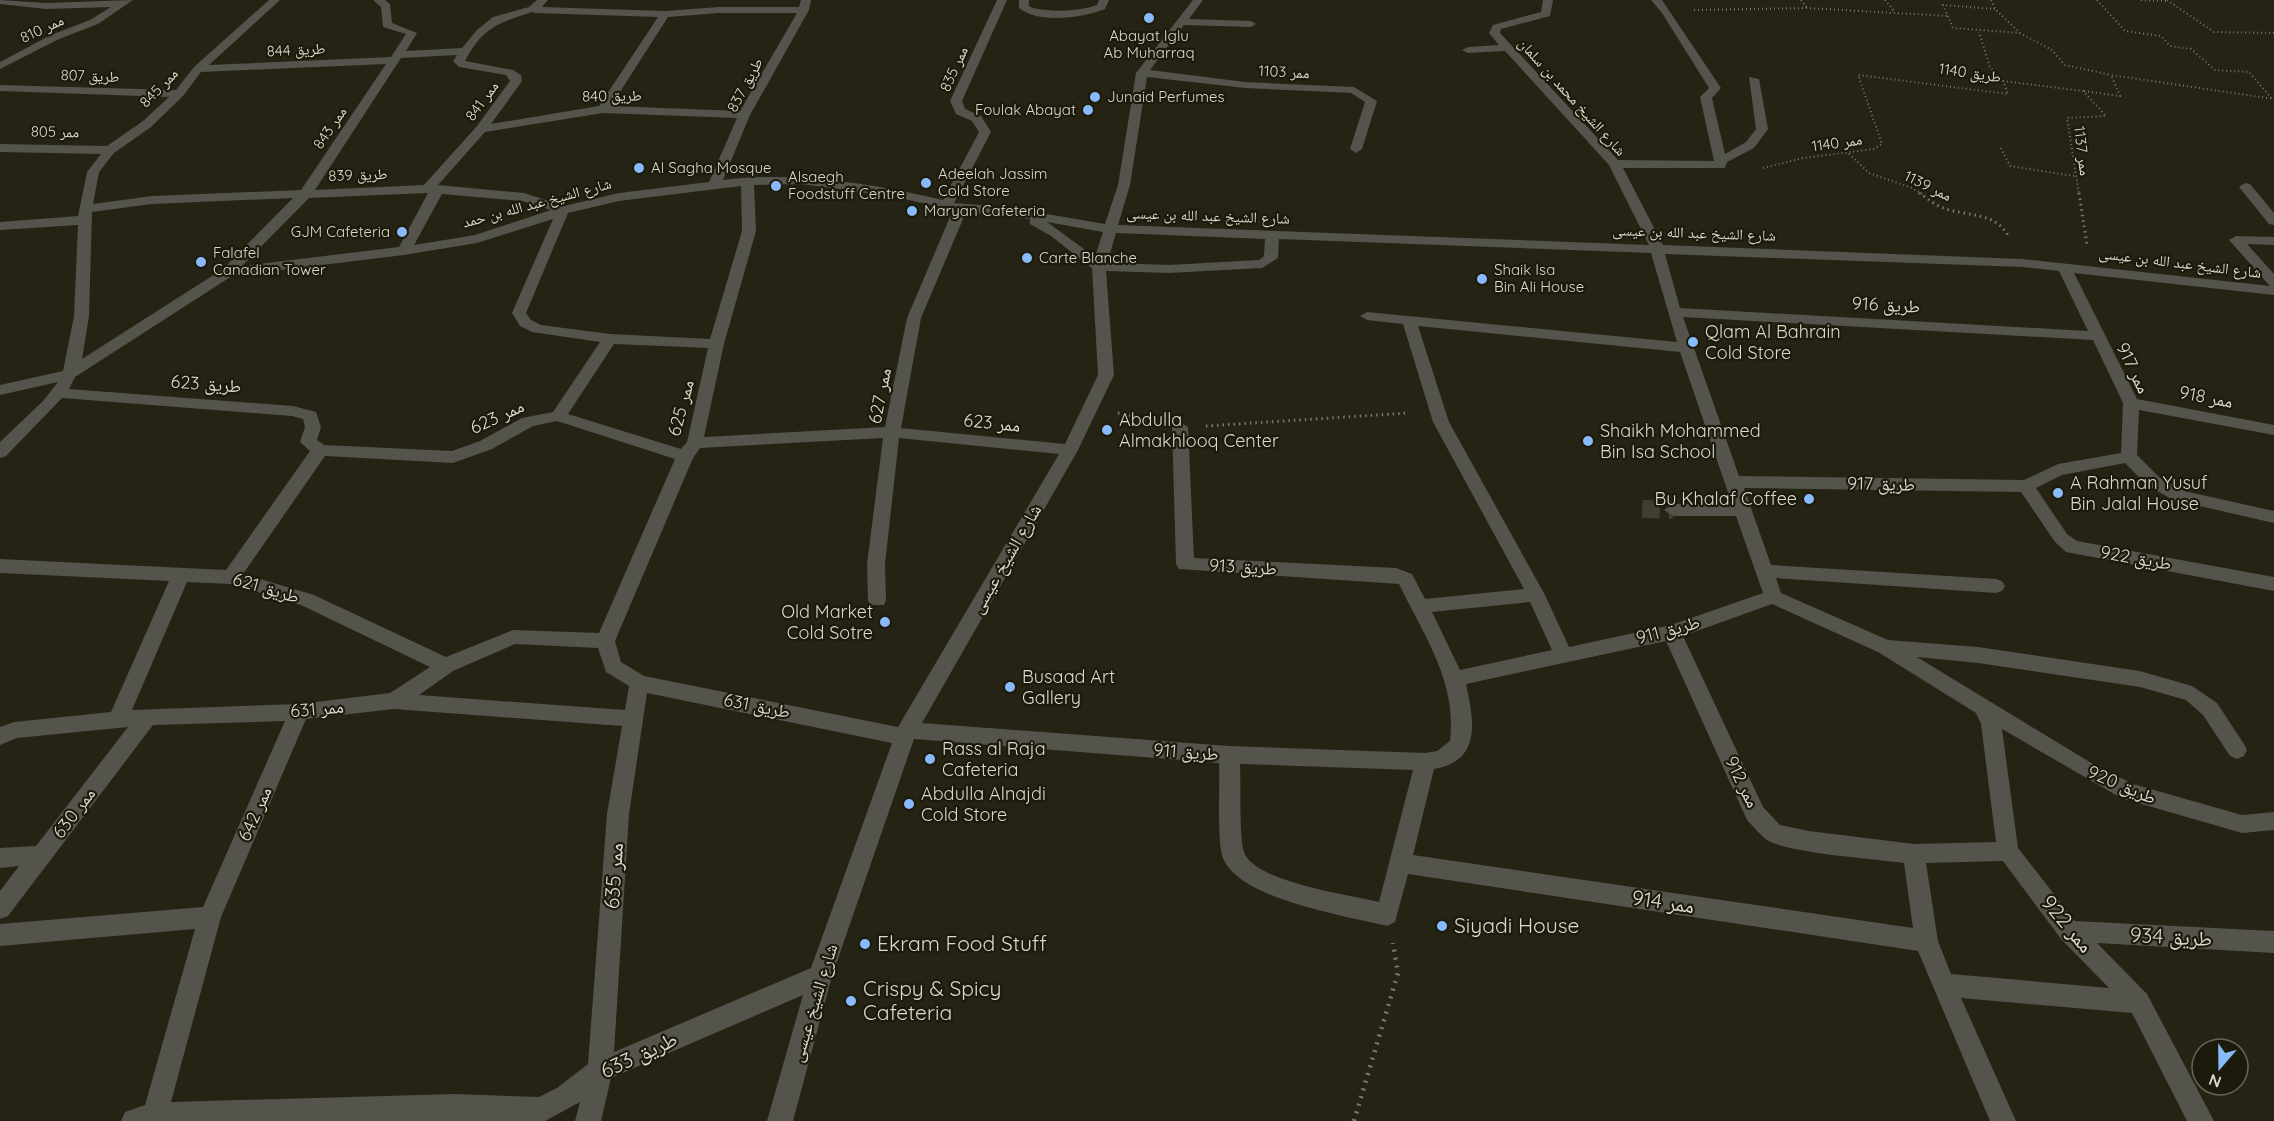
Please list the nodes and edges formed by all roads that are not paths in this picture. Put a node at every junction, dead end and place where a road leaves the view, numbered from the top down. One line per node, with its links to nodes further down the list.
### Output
1 (275, 0): 23 (street, ممر 845)
2 (378, 0): 21 (street, ممر 843)
3 (543, 0): 14 (street)
4 (1002, 0): 41 (street, ممر 835)
5 (1024, 0): 6 (street)
6 (1104, 0)
7 (1198, 0): 16 (street, شارع الشيخ عيسى)
8 (1548, 0): 18 (street, شارع الشيخ محمد بن سلمان)
9 (1656, 0): 34 (street)
10 (0, 1): 11 (street)
11 (126, 1): 22 (street, ممر 810)
12 (722, 5): 13 (street); 15 (street)
13 (805, 5): 29 (street, طريق 837)
14 (535, 10): 15 (street); 20 (street)
15 (665, 14): 28 (street)
16 (1181, 22): 17 (street); 24 (street, شارع الشيخ عيسى)
17 (1251, 24)
18 (1507, 48): 19 (street); 35 (street, شارع الشيخ محمد بن سلمان)
19 (1468, 50)
20 (464, 51): 21 (street, طريق 844); 30 (street, ممر 841)
21 (396, 57): 23 (street, طريق 844); 40 (street, ممر 843)
22 (0, 66)
23 (198, 69): 27 (street, ممر 845)
24 (1143, 73): 32 (street, ممر 1103); 47 (street, شارع الشيخ عيسى)
25 (1753, 79): 34 (street)
26 (0, 88): 27 (street, طريق 807)
27 (179, 94): 33 (street, ممر 845)
28 (603, 109): 29 (street, طريق 840); 30 (street, طريق 840)
29 (744, 115): 37 (street, طريق 837)
30 (481, 129): 39 (street, ممر 841)
31 (0, 148): 33 (street, ممر 805)
32 (1356, 149)
33 (110, 150): 44 (street, ممر 845)
34 (1721, 162): 35 (street)
35 (1615, 165): 50 (street, شارع الشيخ محمد بن سلمان)
36 (747, 181): 37 (street, شارع الشيخ عبد الله بن حمد); 41 (street, شارع الشيخ عبد الله بن حمد); 62 (street, ممر 625)
37 (714, 186): 42 (street, شارع الشيخ عبد الله بن حمد)
38 (2245, 187): 45 (street)
39 (433, 189): 40 (street, طريق 839); 42 (street, طريق 839); 51 (street, ممر 841)
40 (306, 193): 44 (street, طريق 839); 54 (street, ممر 843)
41 (954, 206): 43 (street, شارع الشيخ عبد الله بن حمد); 71 (street, ممر 627)
42 (563, 210): 51 (street, شارع الشيخ عبد الله بن حمد); 61 (street)
43 (1005, 211): 47 (street, شارع الشيخ عبد الله بن حمد); 52 (street, شارع الشيخ عبد الله بن حمد)
44 (85, 214): 46 (street); 64 (street, ممر 845)
45 (2274, 221)
46 (0, 226)
47 (1111, 229): 48 (street, شارع الشيخ عبد الله بن عيسى); 52 (street, شارع الشيخ عيسى)
48 (1272, 235): 50 (street, شارع الشيخ عبد الله بن عيسى); 52 (street)
49 (2274, 242): 55 (street)
50 (1658, 248): 53 (street, شارع الشيخ عبد الله بن عيسى); 57 (street)
51 (404, 251): 54 (street, شارع الشيخ عبد الله بن حمد)
52 (1099, 267): 74 (street, شارع الشيخ عيسى)
53 (2064, 267): 56 (street, شارع الشيخ عبد الله بن عيسى); 60 (street, ممر 917)
54 (228, 272): 64 (street, شارع الشيخ عبد الله بن حمد)
55 (2274, 283)
56 (2274, 291)
57 (1674, 312): 60 (street, طريق 916); 63 (street)
58 (1367, 316): 59 (street)
59 (1409, 320): 63 (street); 88 (street)
60 (2096, 336): 67 (street, ممر 917)
61 (610, 339): 62 (street); 68 (street)
62 (716, 344): 72 (street, ممر 625)
63 (1688, 348): 77 (street)
64 (70, 374): 65 (street, شارع الشيخ عبد الله بن حمد); 66 (street)
65 (0, 390)
66 (57, 393): 73 (street, طريق 623); 75 (street)
67 (2131, 403): 70 (street, ممر 918); 76 (street, ممر 917)
68 (558, 416): 72 (street, ممر 623); 73 (street, ممر 623)
69 (1180, 428): 91 (street, طريق 913)
70 (2274, 430)
71 (892, 432): 72 (street, ممر 623); 74 (street, ممر 623); 90 (street, ممر 627)
72 (690, 449): 93 (street, ممر 625)
73 (320, 450): 85 (street)
74 (1070, 450): 105 (street, شارع الشيخ عيسى)
75 (0, 452)
76 (2129, 457): 78 (street); 81 (street)
77 (1735, 482): 78 (street, طريق 917); 80 (street)
78 (2026, 486): 86 (street, طريق 922)
79 (1673, 510): 80 (street)
80 (1743, 510): 83 (street)
81 (2273, 519)
82 (0, 566): 84 (street, طريق 621)
83 (1764, 571): 87 (street); 89 (street)
84 (181, 574): 85 (street, طريق 621); 104 (street)
85 (231, 577): 96 (street, طريق 621)
86 (2274, 584)
87 (1996, 586)
88 (1536, 595): 91 (street); 95 (street)
89 (1773, 597): 92 (street, طريق 911); 94 (street)
90 (876, 600)
91 (1421, 606): 97 (street, طريق 913)
92 (1672, 632): 95 (street, طريق 911); 113 (street, ممر 912)
93 (604, 641): 96 (street); 98 (street, طريق 631)
94 (1885, 647): 100 (street); 108 (street)
95 (1564, 656): 97 (street, طريق 911)
96 (446, 666): 99 (street)
97 (1455, 679): 107 (street, طريق 913)
98 (639, 683): 103 (street, ممر 635); 105 (street, طريق 631)
99 (394, 701): 101 (street, ممر 631); 103 (street, ممر 631)
100 (1984, 708): 111 (street, طريق 920); 112 (street, ممر 922)
101 (299, 712): 102 (street, ممر 631); 118 (street, ممر 642)
102 (148, 717): 104 (street, ممر 631); 114 (street, ممر 630)
103 (634, 719): 126 (street, ممر 635)
104 (117, 721): 106 (street, ممر 631)
105 (906, 733): 109 (street, طريق 911); 123 (street, شارع الشيخ عيسى)
106 (0, 737)
107 (1460, 745): 110 (street, طريق 911)
108 (2237, 750)
109 (1229, 755): 110 (street, طريق 911); 116 (street)
110 (1425, 762): 116 (street)
111 (2274, 821)
112 (2008, 851): 113 (street, ممر 912); 119 (street, ممر 922)
113 (1914, 854): 121 (street)
114 (42, 855): 115 (street); 117 (street, ممر 630)
115 (0, 858)
116 (1400, 863): 121 (street, ممر 914)
117 (0, 909)
118 (210, 917): 120 (street); 128 (street, ممر 642)
119 (2069, 931): 122 (street, طريق 934); 125 (street, ممر 922)
120 (0, 935)
121 (1926, 940): 124 (street)
122 (2274, 942)
123 (820, 976): 126 (street, طريق 633); 130 (street, شارع الشيخ عيسى)
124 (1943, 985): 125 (street); 131 (street)
125 (2139, 1002): 132 (street, ممر 922)
126 (600, 1070): 127 (street, طريق 633); 129 (street, ممر 635)
127 (452, 1114): 128 (street, طريق 633)
128 (145, 1118)
129 (588, 1121)
130 (780, 1121)
131 (2003, 1121)
132 (2201, 1121)

